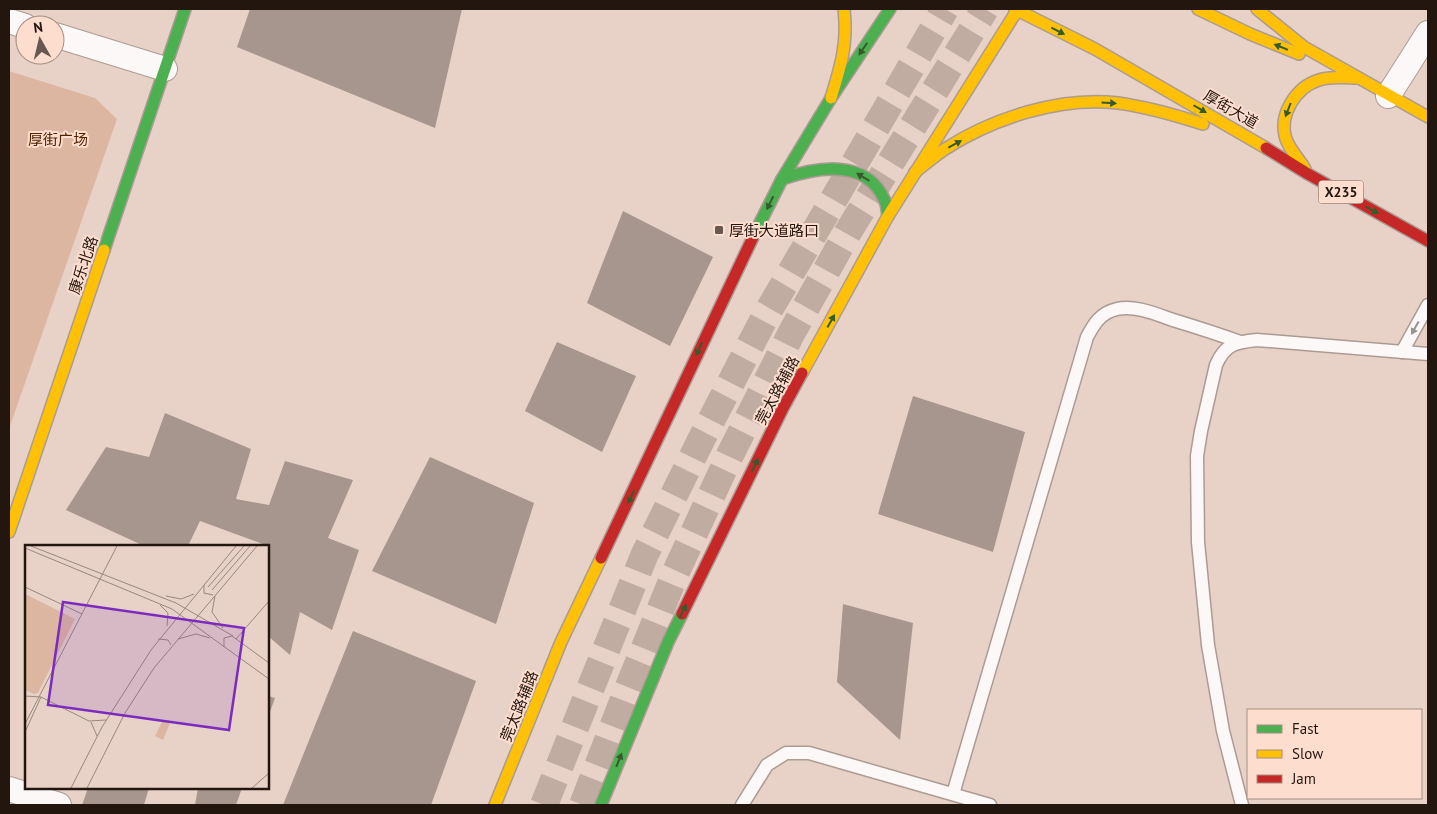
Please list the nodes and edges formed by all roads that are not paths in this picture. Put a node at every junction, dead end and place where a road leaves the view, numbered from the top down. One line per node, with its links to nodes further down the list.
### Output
1 (185, 9): 9 (main road, 康乐北路)
2 (844, 9): 12 (main road)
3 (890, 9): 12 (main road, 莞太路辅路, one-way to 12)
4 (1017, 9): 14 (main road, 厚街大道, one-way to 14); 15 (main road, 莞太路辅路)
5 (1198, 9): 10 (main road, one-way to 5)
6 (1257, 9): 10 (main road)
7 (1428, 33): 11 (street)
8 (65, 38): 9 (street)
9 (165, 69): 24 (main road, 康乐北路)
10 (1358, 78): 11 (main road); 16 (main road, one-way to 16)
11 (1388, 96): 13 (main road)
12 (831, 98): 17 (main road, 莞太路辅路)
13 (1428, 117)
14 (1255, 140): 15 (main road, one-way to 14); 16 (main road, 厚街大道 / X235)
15 (915, 172): 18 (main road, 莞太路辅路)
16 (1308, 174): 19 (main road, 厚街大道 / X235, one-way to 19)
17 (782, 179): 18 (main road, one-way to 17); 28 (main road, 莞太路辅路, one-way to 28)
18 (888, 216): 29 (main road, 莞太路辅路, one-way to 18)
19 (1428, 241)
20 (1428, 305): 22 (lane, one-way to 22)
21 (1240, 342): 22 (lane); 26 (lane); 32 (lane)
22 (1402, 352): 23 (lane)
23 (1428, 354)
24 (9, 532)
25 (9, 789): 27 (street)
26 (953, 794): 30 (lane); 31 (lane)
27 (59, 805)
28 (495, 805)
29 (601, 805)
30 (742, 805)
31 (990, 805)
32 (1242, 805)

